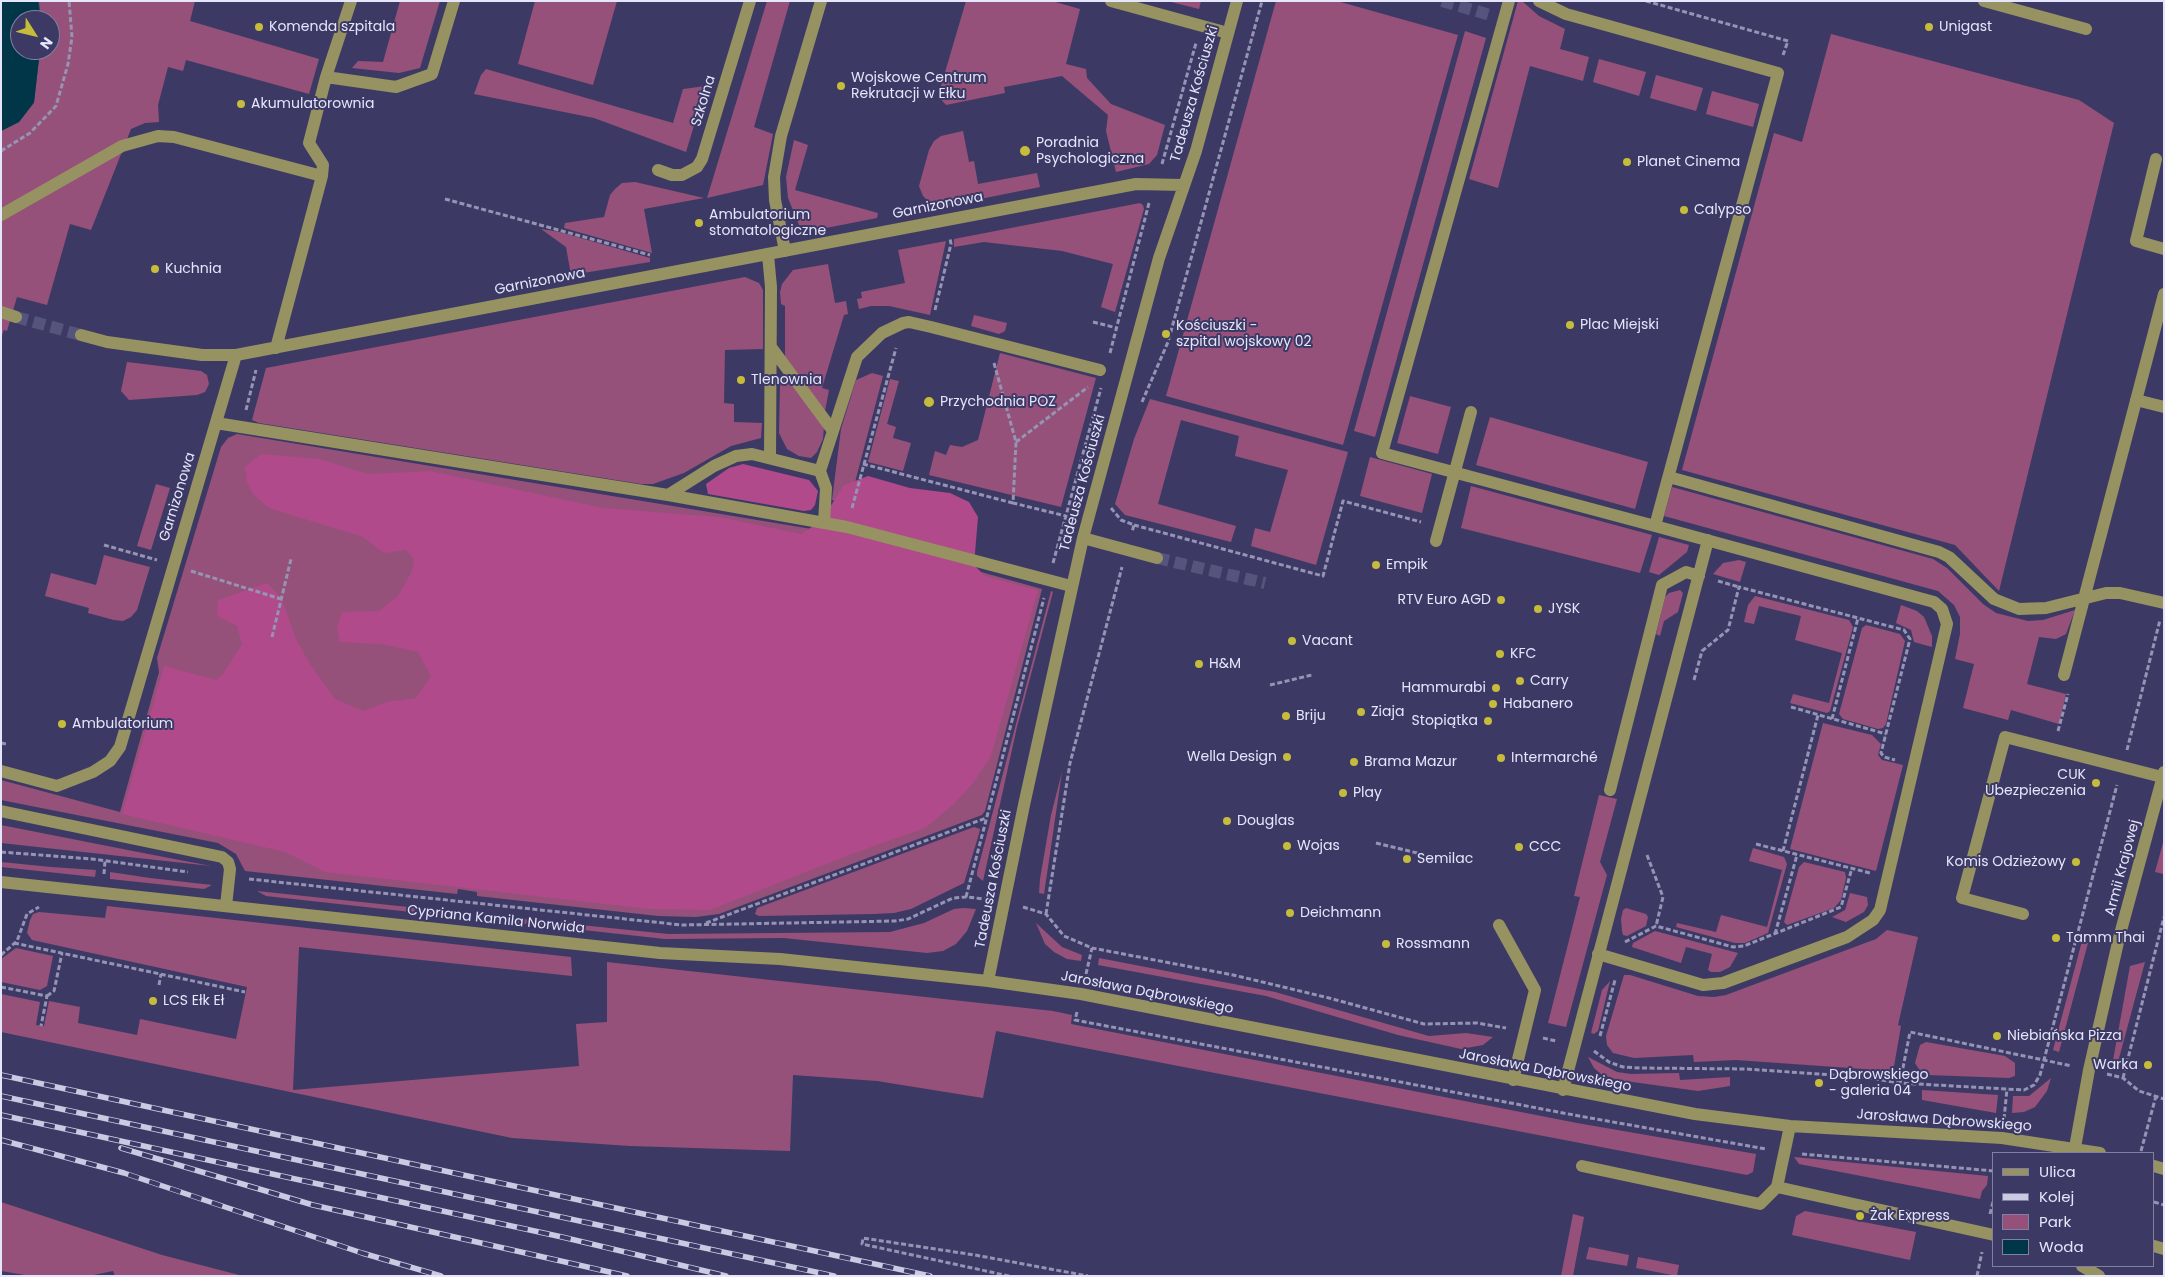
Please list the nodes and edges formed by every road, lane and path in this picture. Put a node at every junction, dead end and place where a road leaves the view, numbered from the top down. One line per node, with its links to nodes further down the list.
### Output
1 (69, 1): 18 (path)
2 (350, 1): 17 (street)
3 (454, 1): 17 (street)
4 (750, 1): 20 (street, Szkolna)
5 (821, 1): 29 (street)
6 (1111, 1): 13 (street)
7 (1237, 1): 15 (street, Tadeusza Kościuszki)
8 (1262, 1): 47 (path)
9 (1509, 1): 55 (street)
10 (1539, 1): 16 (street)
11 (1646, 1): 16 (path)
12 (1984, 1): 14 (street)
13 (1201, 26): 15 (street); 22 (path)
14 (2086, 29)
15 (1228, 33): 23 (street, Tadeusza Kościuszki)
16 (1778, 73): 56 (street)
17 (326, 77): 21 (street)
18 (1, 151)
19 (2156, 159): 28 (street)
20 (658, 170)
21 (322, 176): 26 (street); 42 (street)
22 (1156, 183): 23 (street, Garnizonowa); 25 (path); 29 (street, Garnizonowa)
23 (1183, 186): 66 (street, Tadeusza Kościuszki)
24 (446, 199): 31 (path)
25 (1150, 204)
26 (1, 215)
27 (949, 235): 37 (path)
28 (2164, 249)
29 (785, 251): 30 (street, Garnizonowa)
30 (768, 255): 41 (street); 42 (street, Garnizonowa)
31 (655, 257)
32 (2164, 294): 45 (street)
33 (1, 312): 34 (street)
34 (16, 317)
35 (1093, 322): 38 (path)
36 (903, 323): 37 (street); 50 (street); 53 (path)
37 (931, 327): 40 (street)
38 (1117, 328)
39 (81, 335): 43 (street)
40 (988, 340): 44 (street); 51 (path)
41 (771, 347): 50 (street); 52 (street)
42 (276, 348): 43 (street, Garnizonowa)
43 (236, 355): 49 (street, Garnizonowa)
44 (1098, 369): 51 (path)
45 (2136, 400): 46 (street); 74 (street)
46 (2164, 407)
47 (1139, 409)
48 (1471, 412): 55 (street)
49 (216, 423): 57 (street); 89 (street, Garnizonowa)
50 (833, 431): 54 (street)
51 (1016, 442): 58 (path)
52 (770, 458): 54 (street); 57 (street)
53 (863, 464): 58 (path); 64 (path)
54 (820, 471): 61 (street)
55 (1455, 472): 63 (street); 65 (street)
56 (1669, 477): 63 (street); 74 (street)
57 (668, 495): 61 (street)
58 (1013, 503): 60 (path)
59 (1110, 507): 62 (path)
60 (1066, 516)
61 (824, 523): 64 (street)
62 (1134, 524): 65 (path); 69 (path)
63 (1655, 526): 67 (street)
64 (847, 527): 73 (street)
65 (1440, 527): 68 (street)
66 (1083, 538): 69 (street); 73 (street, Tadeusza Kościuszki)
67 (1708, 540): 72 (street); 87 (street)
68 (1436, 541)
69 (1126, 550): 70 (street); 106 (path)
70 (1157, 558)
71 (291, 559): 78 (path)
72 (1699, 576): 91 (street); 116 (street)
73 (1071, 586): 106 (street, Tadeusza Kościuszki)
74 (2085, 597): 75 (street); 79 (street)
75 (2164, 603)
76 (2161, 617): 88 (path)
77 (1858, 618): 82 (path); 85 (path); 86 (path)
78 (272, 637)
79 (2064, 674)
80 (1312, 675): 81 (path)
81 (1270, 685)
82 (1692, 688)
83 (1791, 707): 84 (path)
84 (1818, 715): 85 (path); 97 (path)
85 (1832, 719): 86 (path)
86 (1886, 734): 87 (path)
87 (1914, 765): 104 (street)
88 (2122, 767): 90 (street); 108 (street); 126 (path)
89 (1, 771)
90 (2163, 774): 134 (street, Armii Krajowej)
91 (1610, 790)
92 (1, 811): 103 (street)
93 (987, 818): 110 (path)
94 (1376, 843): 100 (path)
95 (1756, 844): 97 (path)
96 (1649, 846): 112 (path)
97 (1782, 851): 99 (path)
98 (1, 852): 102 (path)
99 (1797, 854): 101 (path); 113 (path)
100 (1446, 860)
101 (1852, 868): 104 (path); 113 (path)
102 (189, 872)
103 (230, 876): 107 (street); 110 (path)
104 (1888, 878): 117 (street)
105 (1, 882): 107 (street, Cypriana Kamila Norwida)
106 (1005, 903): 110 (path); 119 (street, Tadeusza Kościuszki)
107 (226, 906): 119 (street, Cypriana Kamila Norwida)
108 (2023, 914)
109 (2164, 917): 131 (path)
110 (703, 924)
111 (1499, 925): 127 (street)
112 (1656, 926): 113 (path); 117 (path)
113 (1775, 934)
114 (14, 943): 115 (path)
115 (62, 953): 118 (path); 123 (path)
116 (1598, 954): 117 (street); 129 (street)
117 (1620, 960): 125 (path)
118 (161, 974): 120 (path); 122 (path)
119 (988, 981): 127 (street, Jarosława Dąbrowskiego)
120 (159, 984)
121 (1, 987): 123 (path)
122 (246, 992)
123 (47, 996): 124 (path)
124 (40, 1026)
125 (1596, 1051)
126 (2043, 1060): 128 (path); 130 (path)
127 (1514, 1080): 129 (street, Jarosława Dąbrowskiego)
128 (1900, 1083)
129 (1563, 1090): 133 (street, Jarosława Dąbrowskiego)
130 (2007, 1090)
131 (2156, 1096): 132 (path); 136 (path)
132 (2164, 1099)
133 (1790, 1126): 134 (street, Jarosława Dąbrowskiego); 138 (street)
134 (2075, 1151): 135 (street, Jarosława Dąbrowskiego)
135 (2088, 1152)
136 (2140, 1152)
137 (1582, 1166): 138 (street)
138 (1777, 1187): 139 (street)
139 (1992, 1235)
140 (2084, 1267): 143 (street)
141 (1009, 1276): 142 (path)
142 (1088, 1276)
143 (2100, 1276)

